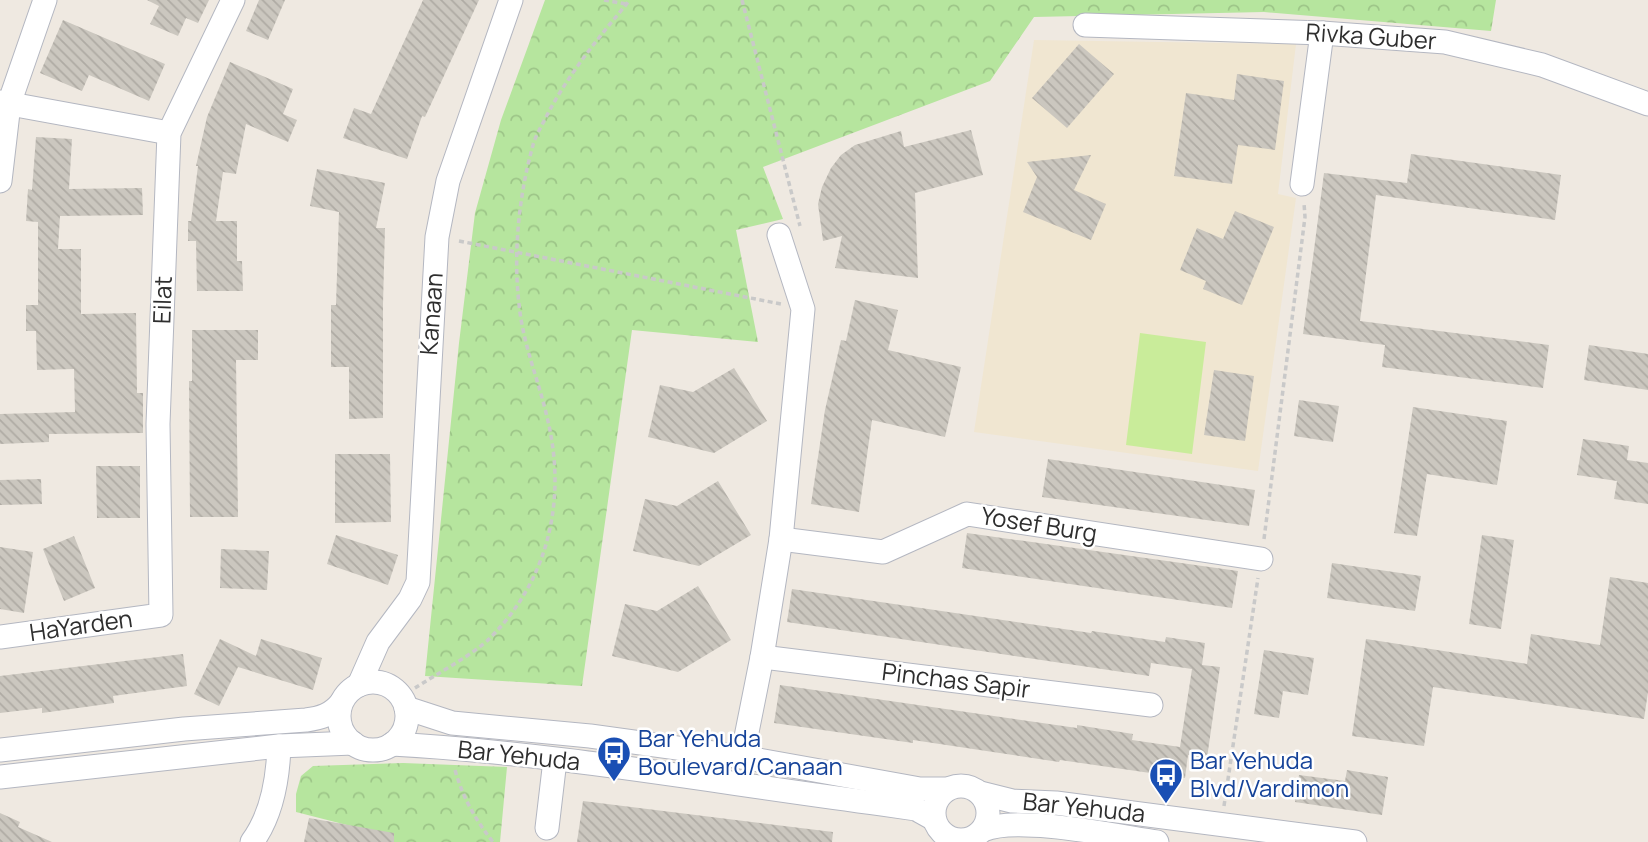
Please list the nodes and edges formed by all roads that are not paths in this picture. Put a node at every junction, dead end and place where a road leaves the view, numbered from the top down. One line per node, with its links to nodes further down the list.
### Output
1 (45, 0): 6 (street)
2 (233, 0): 8 (street, Eilat)
3 (511, 0): 15 (street, Kanaan)
4 (1085, 25): 5 (street, Rivka Guber)
5 (1322, 33): 7 (street, Rivka Guber); 10 (street)
6 (4, 103): 8 (street); 9 (street)
7 (1648, 104)
8 (169, 133): 14 (street, Eilat)
9 (0, 181)
10 (1302, 184)
11 (779, 235): 12 (street)
12 (781, 539): 13 (street, Yosef Burg); 17 (street)
13 (1261, 559)
14 (161, 615): 16 (street, HaYarden)
15 (387, 630): 18 (street, Kanaan); 19 (street)
16 (0, 637)
17 (762, 657): 21 (street, Pinchas Sapir); 26 (street)
18 (359, 685): 19 (street); 20 (street)
19 (401, 698): 23 (street); 26 (street, Bar Yehuda)
20 (341, 703): 22 (street); 25 (street)
21 (1151, 705)
22 (353, 743): 23 (street); 24 (street)
23 (392, 744): 27 (street, Bar Yehuda)
24 (279, 746): 28 (street); 35 (street)
25 (0, 750)
26 (742, 757): 29 (street, Bar Yehuda)
27 (555, 760): 31 (street, Bar Yehuda); 32 (street)
28 (0, 778)
29 (947, 789): 30 (street); 31 (street)
30 (980, 793): 33 (street); 37 (street, Bar Yehuda)
31 (934, 819): 34 (street)
32 (547, 828)
33 (983, 830): 34 (street); 36 (street, Bar Yehuda)
34 (951, 840)
35 (252, 842)
36 (1157, 842)
37 (1355, 842)

